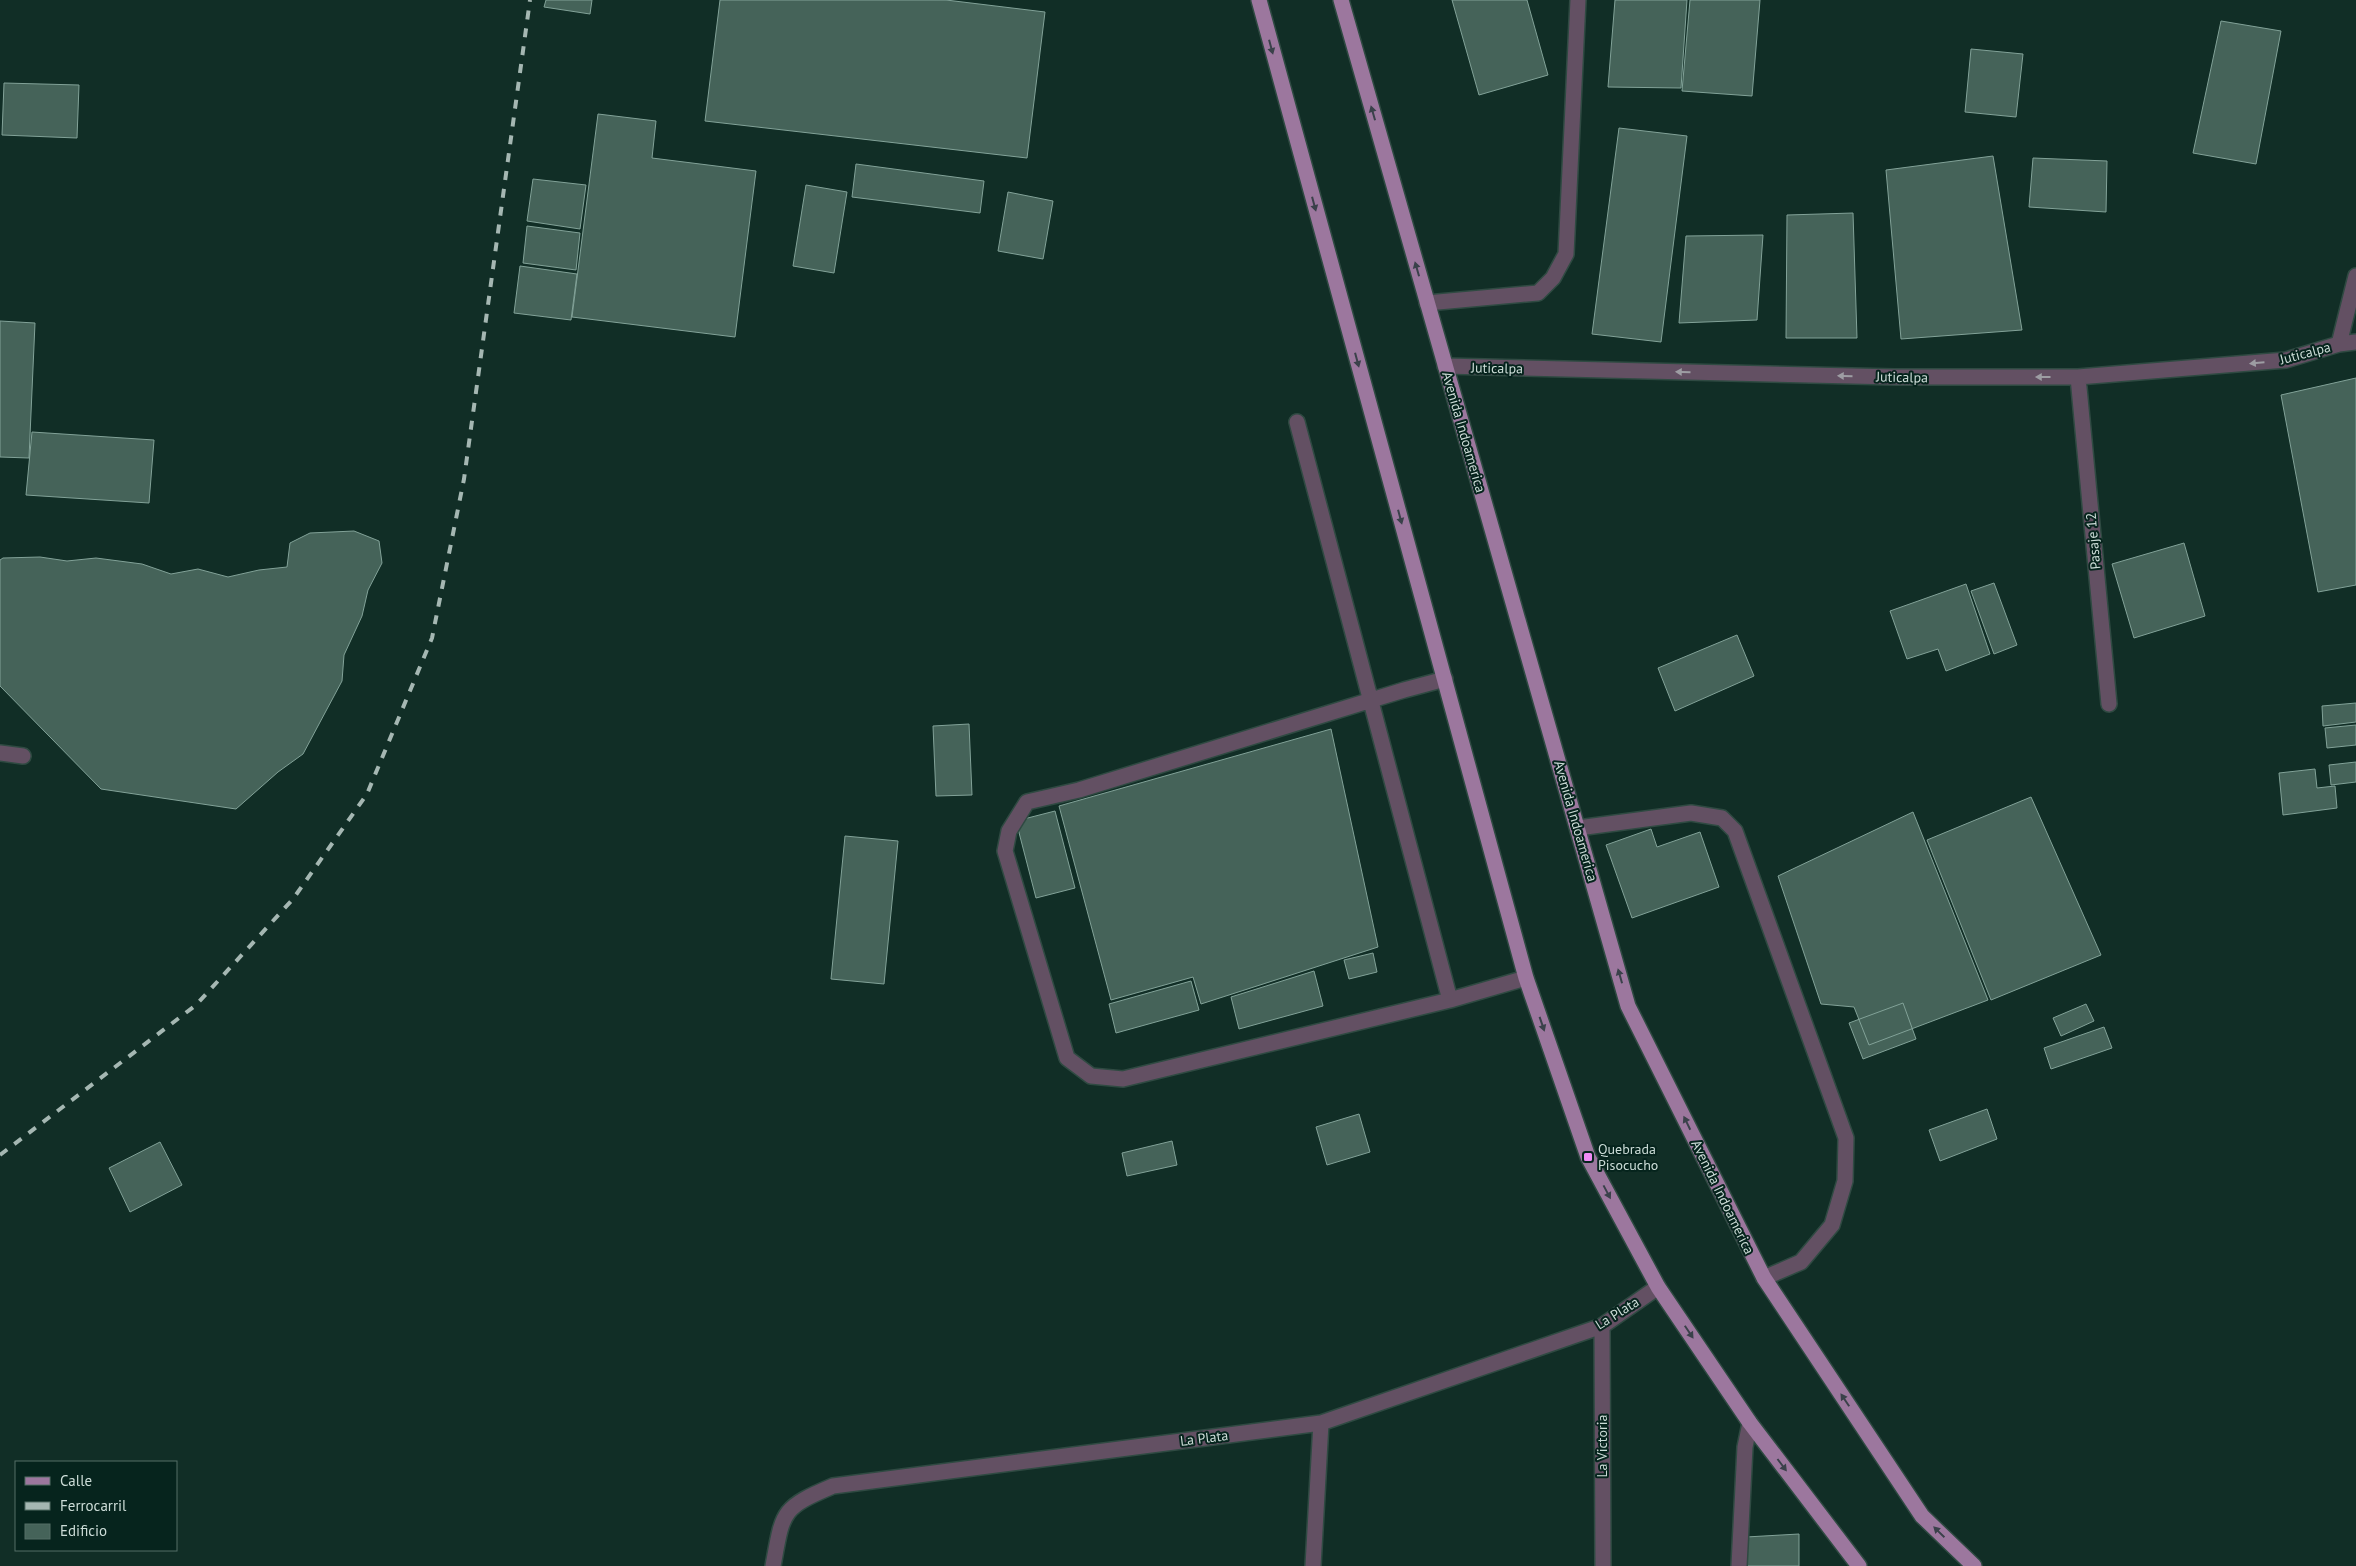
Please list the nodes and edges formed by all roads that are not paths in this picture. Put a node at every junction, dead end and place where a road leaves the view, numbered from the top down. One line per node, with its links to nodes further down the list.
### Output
1 (1259, 0): 11 (main road, one-way to 11)
2 (1341, 0): 5 (main road, Avenida Indoamerica, one-way to 2)
3 (1578, 0): 5 (street)
4 (2356, 276): 7 (street)
5 (1427, 303): 8 (main road, Avenida Indoamerica)
6 (2356, 342): 7 (street, Juticalpa)
7 (2339, 344): 9 (street, Juticalpa, one-way to 9)
8 (1445, 366): 9 (street, Juticalpa, one-way to 8); 16 (main road, Avenida Indoamerica)
9 (2078, 377): 13 (street, Pasaje 12)
10 (1297, 422): 12 (street)
11 (1445, 679): 12 (street); 17 (main road)
12 (1371, 700): 18 (street); 18 (street)
13 (2109, 704)
14 (0, 753): 15 (street)
15 (23, 756)
16 (1578, 828): 19 (main road, Avenida Indoamerica, one-way to 16); 19 (street)
17 (1526, 978): 18 (street); 20 (main road, one-way to 20)
18 (1450, 1000)
19 (1764, 1278): 29 (main road, Avenida Indoamerica, one-way to 19)
20 (1658, 1287): 21 (street, La Plata); 23 (main road, one-way to 23)
21 (1602, 1326): 22 (street, La Plata); 26 (street, La Victoria)
22 (1321, 1423): 24 (street, La Plata); 25 (street)
23 (1750, 1423): 27 (street); 28 (main road, one-way to 28)
24 (773, 1566)
25 (1313, 1566)
26 (1602, 1566)
27 (1739, 1566)
28 (1859, 1566)
29 (1974, 1566)

